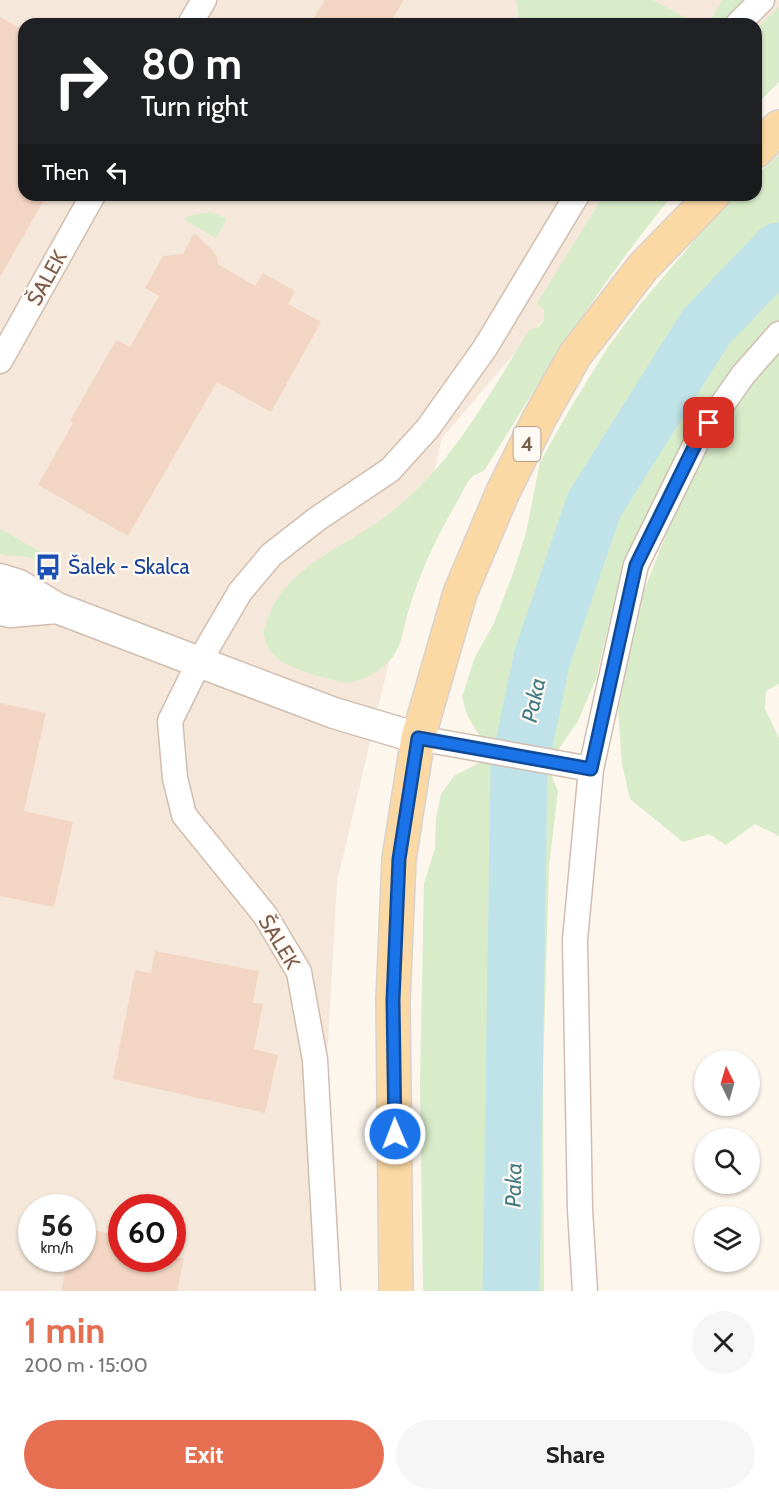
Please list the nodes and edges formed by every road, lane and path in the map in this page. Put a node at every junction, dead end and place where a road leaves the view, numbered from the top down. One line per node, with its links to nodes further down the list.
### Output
1 (204, 0): 3 (street)
2 (762, 0): 4 (street)
3 (194, 18)
4 (744, 18)
5 (779, 127): 6 (main road)
6 (762, 145)
7 (90, 201): 11 (street, ŠALEK)
8 (574, 201): 15 (street, ŠALEK)
9 (707, 201): 16 (main road, 4)
10 (779, 333): 17 (street)
11 (0, 361)
12 (0, 579): 13 (street)
13 (57, 608): 14 (street); 15 (street)
14 (0, 610)
15 (199, 662): 16 (street); 18 (street, ŠALEK)
16 (418, 738): 17 (street); 19 (main road, 4)
17 (591, 769): 20 (street)
18 (328, 1291)
19 (396, 1291)
20 (585, 1291)

